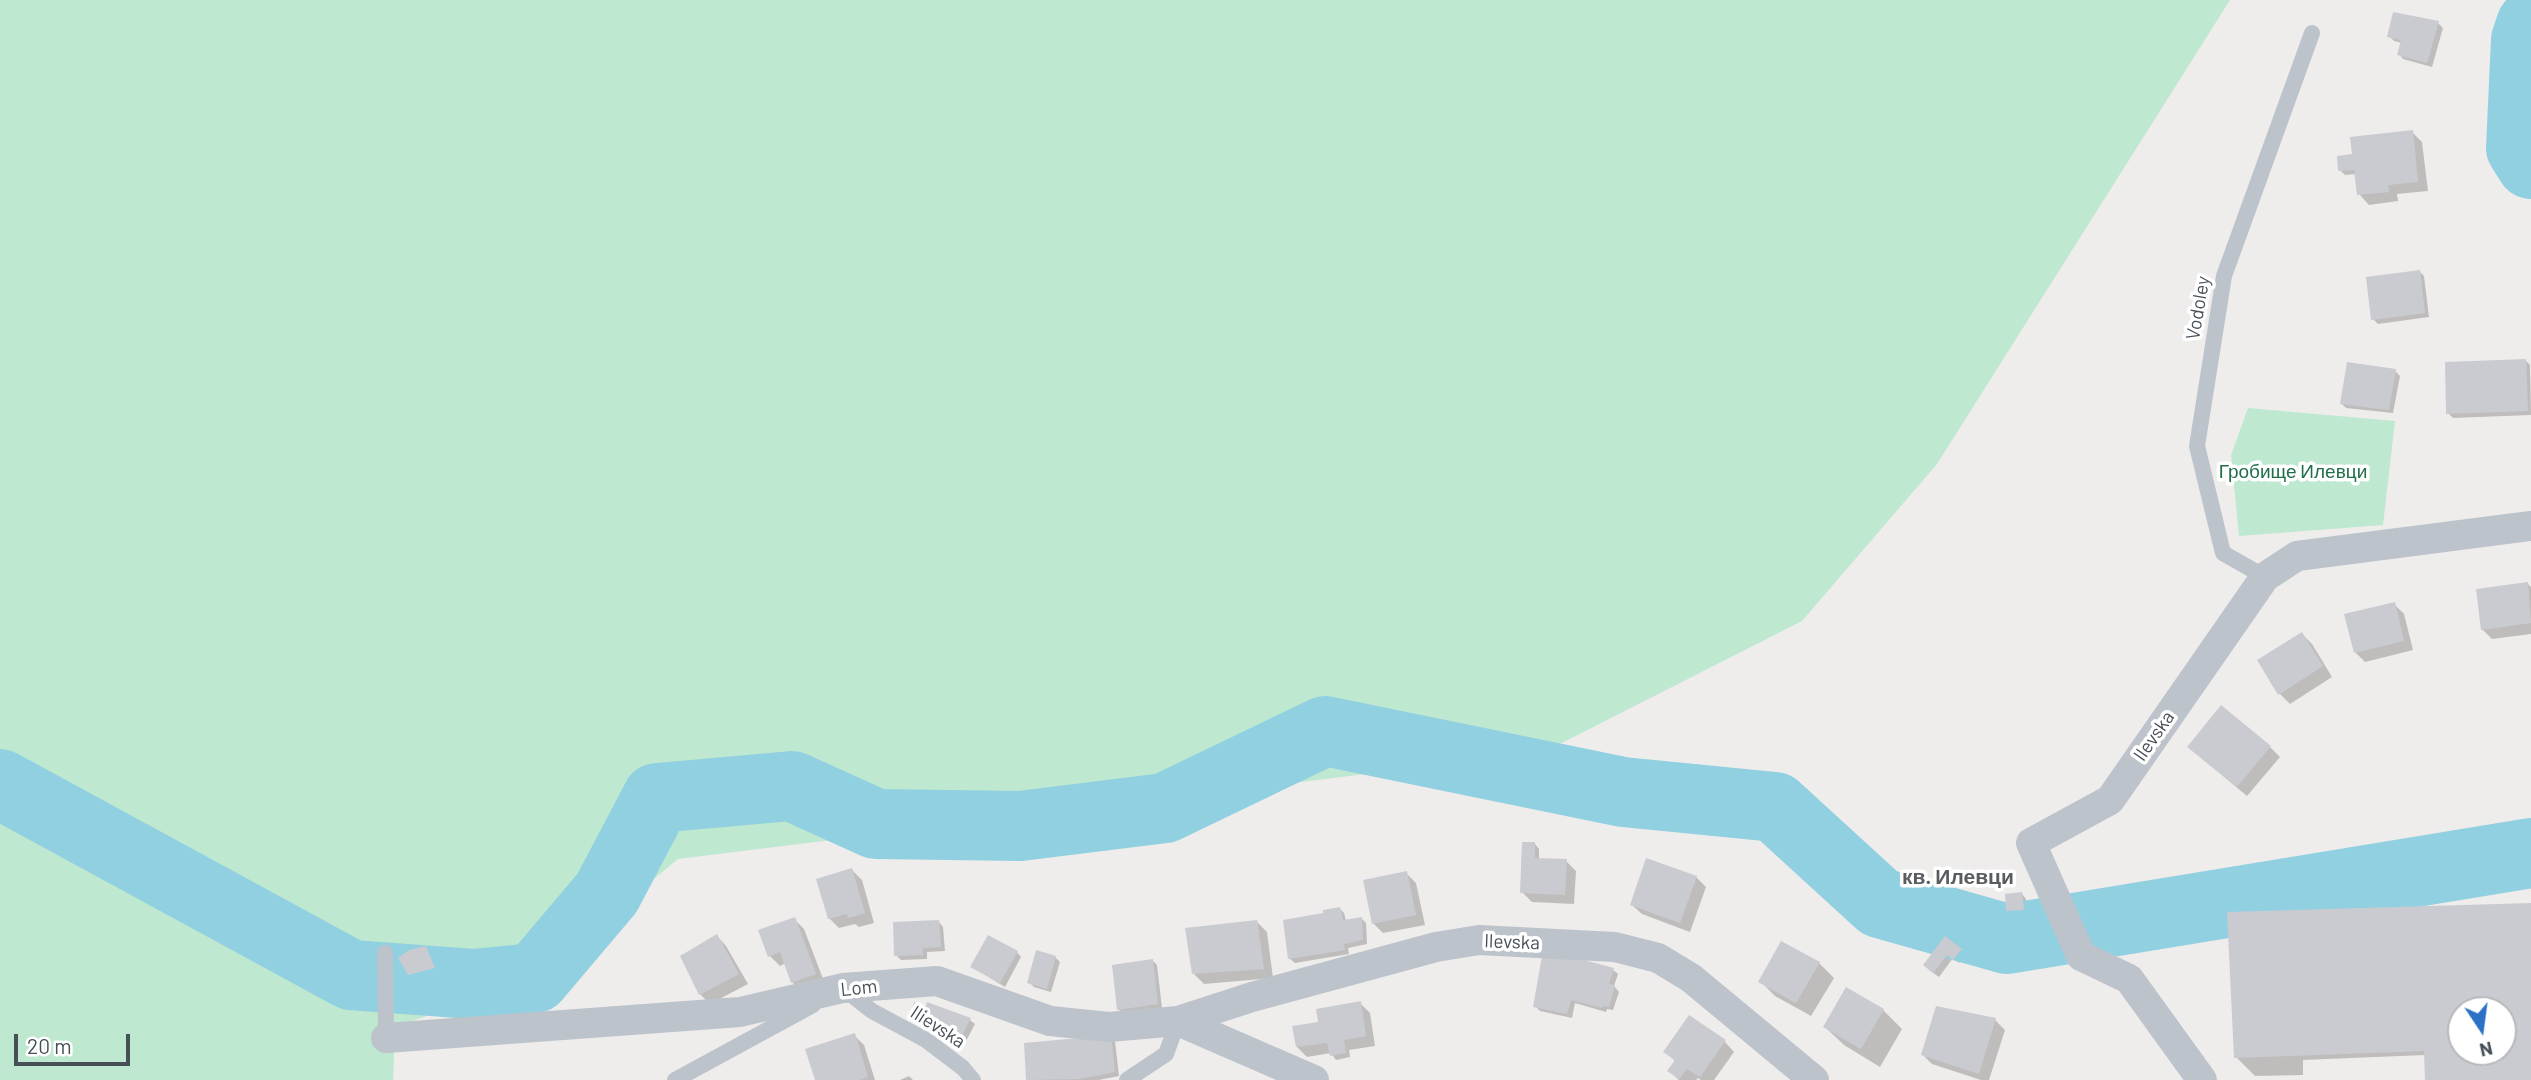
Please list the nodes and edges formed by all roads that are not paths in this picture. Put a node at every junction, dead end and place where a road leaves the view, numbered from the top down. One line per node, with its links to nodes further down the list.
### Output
1 (2312, 33): 3 (lane, Vodoley)
2 (2531, 526): 3 (street, Ilevska)
3 (2265, 577): 13 (street, Ilevska)
4 (385, 958): 7 (lane)
5 (843, 988): 6 (street, Lom); 7 (street, Lom); 8 (lane); 9 (lane, Ilievska)
6 (1178, 1021): 10 (lane); 11 (street, Lom); 12 (street, Ilevska)
7 (386, 1038)
8 (675, 1080)
9 (973, 1080)
10 (1127, 1080)
11 (1314, 1080)
12 (1814, 1080)
13 (2202, 1080)

